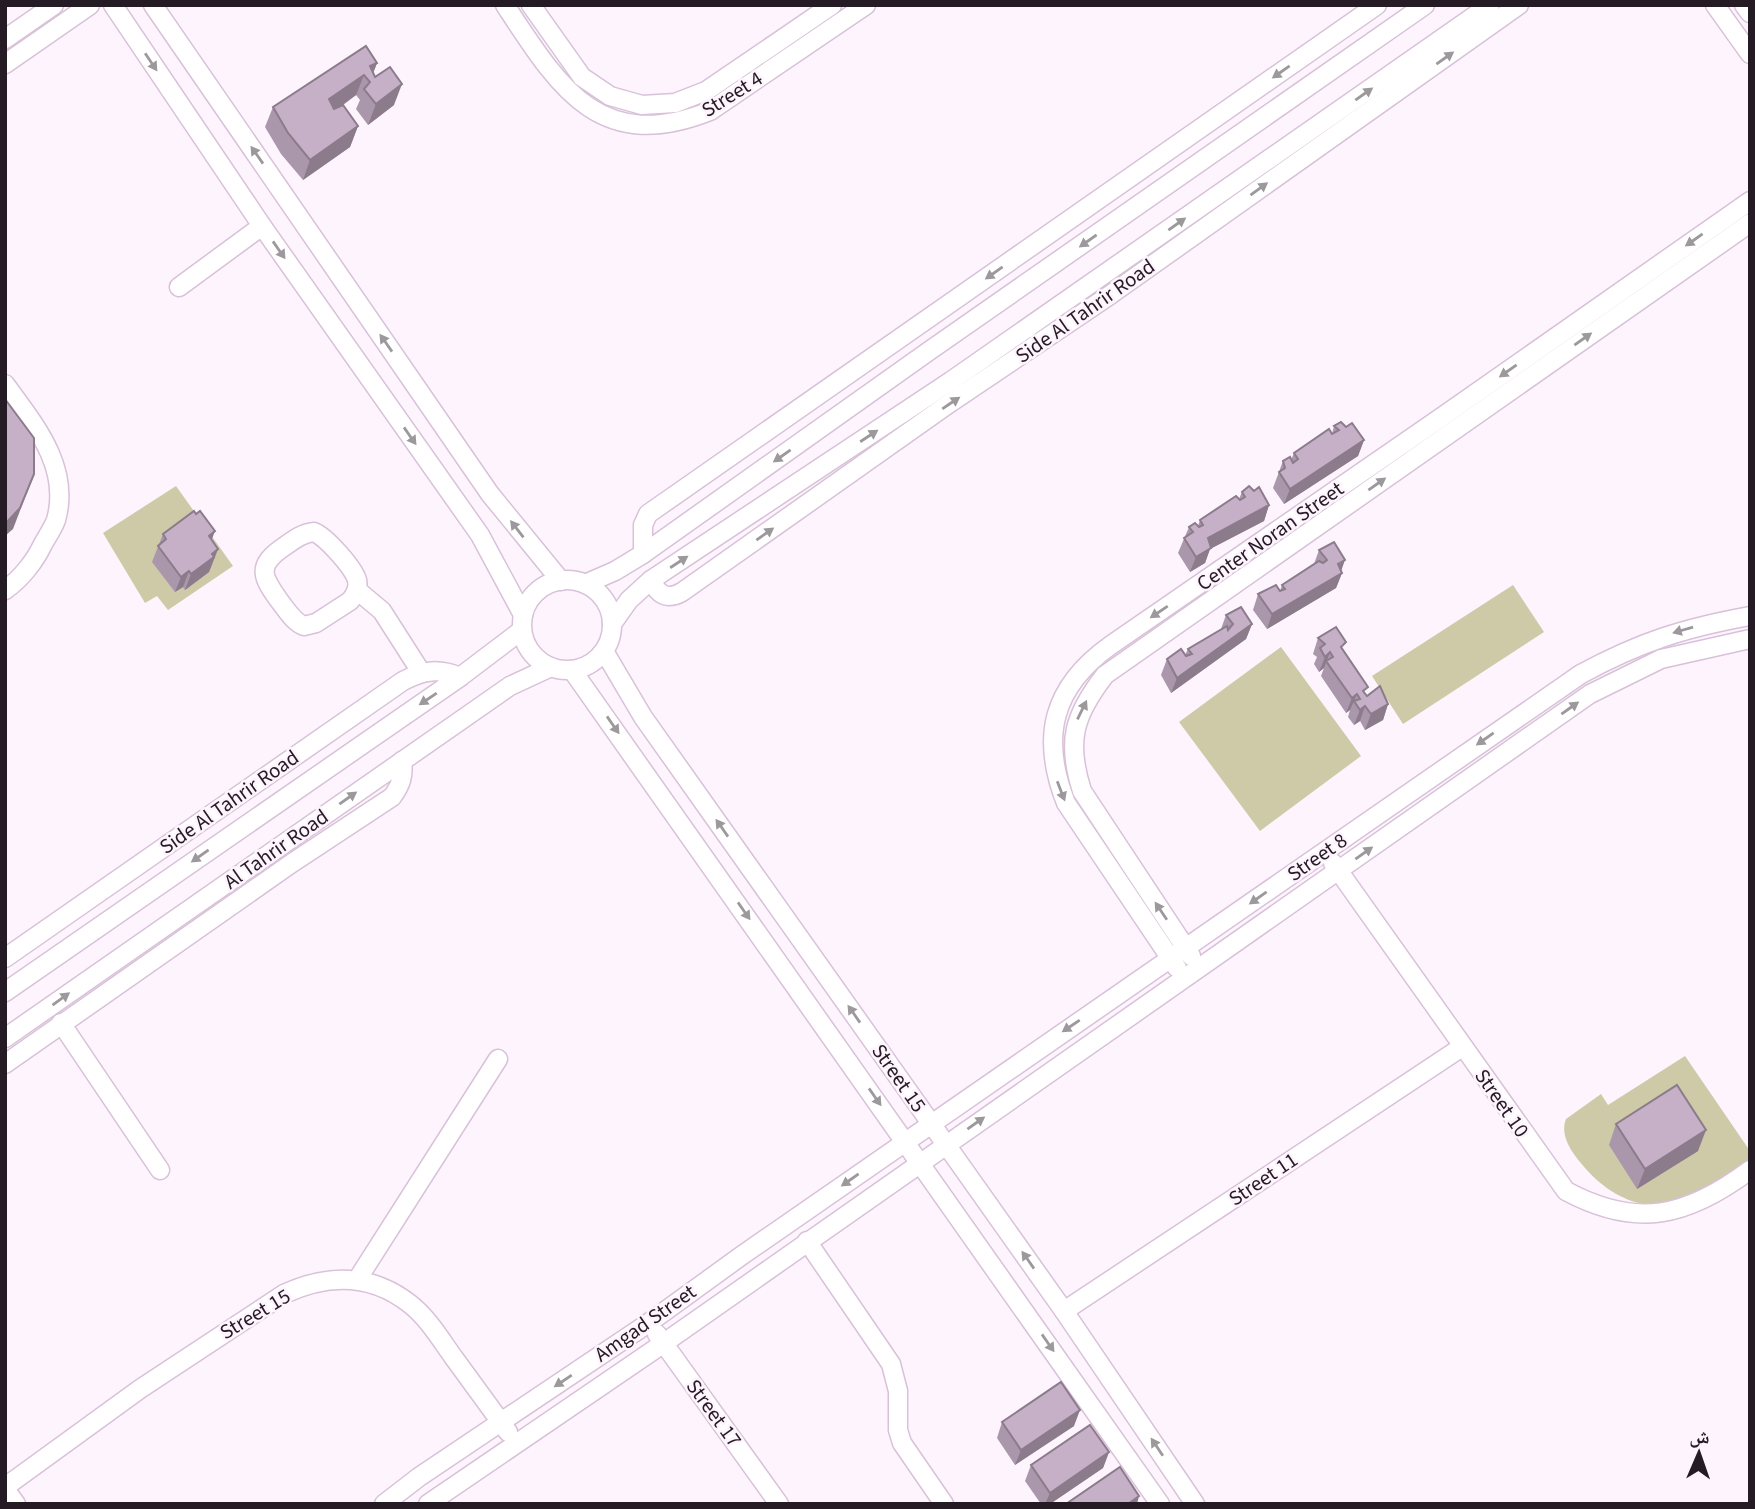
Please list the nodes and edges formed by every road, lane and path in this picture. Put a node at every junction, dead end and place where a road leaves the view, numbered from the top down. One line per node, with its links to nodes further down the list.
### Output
1 (54, 5): 16 (street)
2 (90, 5): 18 (street)
3 (113, 5): 21 (street, one-way to 21)
4 (153, 5): 29 (street, one-way to 4)
5 (505, 5): 8 (street, Street 4)
6 (531, 5): 7 (street, Street 4)
7 (832, 5)
8 (866, 5)
9 (1377, 5): 22 (street, one-way to 22)
10 (1425, 5): 23 (street, one-way to 23)
11 (1490, 5): 25 (street, one-way to 11)
12 (1519, 5): 25 (street, Side Al Tahrir Road, one-way to 12)
13 (1715, 5): 17 (street)
14 (1744, 5): 15 (street)
15 (1750, 13)
16 (5, 39)
17 (1750, 54)
18 (5, 64)
19 (1750, 201): 49 (street, Center Noran Street, one-way to 49)
20 (1750, 223): 47 (street, Center Noran Street, one-way to 20)
21 (262, 226): 24 (street); 34 (street, one-way to 34)
22 (1032, 246): 23 (street); 27 (street, one-way to 27)
23 (1048, 269): 27 (street, one-way to 27)
24 (179, 287)
25 (974, 377): 28 (street, one-way to 25); 28 (street, Side Al Tahrir Road, one-way to 25)
26 (5, 384): 31 (street)
27 (643, 554): 30 (street)
28 (651, 580): 35 (street)
29 (561, 581): 30 (street); 34 (street)
30 (585, 584): 35 (street)
31 (5, 590)
32 (357, 590): 32 (street); 40 (street)
33 (1750, 616): 45 (street, Street 8, one-way to 45)
34 (523, 623): 38 (street); 41 (street, Al Tahrir Road)
35 (612, 624): 37 (street)
36 (1750, 639): 46 (street, Street 8, one-way to 36)
37 (604, 651): 39 (street); 58 (street, Street 15, one-way to 37)
38 (551, 667): 39 (street); 42 (street, Al Tahrir Road)
39 (572, 670): 59 (street, Street 15, one-way to 59)
40 (421, 672): 41 (street); 43 (street, Side Al Tahrir Road)
41 (460, 677): 44 (street, Al Tahrir Road, one-way to 44)
42 (402, 761): 53 (street); 54 (street, Al Tahrir Road, one-way to 42)
43 (221, 807): 44 (street); 48 (street, Side Al Tahrir Road)
44 (238, 830): 52 (street, Al Tahrir Road, one-way to 52)
45 (1325, 852): 46 (street, Street 10); 47 (street, Street 8, one-way to 47)
46 (1338, 871): 50 (street, Street 8); 55 (street, Street 10)
47 (1185, 948): 49 (street, Street 8); 50 (street, Center Noran Street)
48 (5, 958)
49 (1170, 958): 51 (street, Center Noran Street); 58 (street, Street 8, one-way to 58)
50 (1199, 968): 51 (street, Street 8)
51 (1184, 978): 60 (street, Street 8, one-way to 51)
52 (5, 992)
53 (61, 1023): 57 (street); 62 (street)
54 (5, 1038)
55 (1462, 1047): 63 (street, Street 10); 66 (street, Street 11)
56 (498, 1059): 65 (street)
57 (5, 1064)
58 (931, 1124): 59 (street, Street 8); 60 (street, Street 15)
59 (906, 1141): 61 (street, Street 15); 67 (street, Amgad Street, one-way to 67)
60 (946, 1144): 61 (street, Street 8); 66 (street, Street 15, one-way to 60)
61 (920, 1162): 64 (street, Amgad Street); 72 (street, Street 15, one-way to 72)
62 (160, 1170)
63 (1750, 1170)
64 (807, 1241): 68 (street, Amgad Street); 77 (street)
65 (357, 1280): 69 (street, Street 15); 71 (street, Street 15)
66 (1064, 1311): 78 (street, Street 15, one-way to 66)
67 (650, 1322): 68 (street, Street 17); 69 (street, Amgad Street, one-way to 69)
68 (664, 1343): 70 (street, Amgad Street); 76 (street, Street 17)
69 (501, 1423): 70 (street, Street 15); 74 (street, Amgad Street)
70 (517, 1443): 75 (street, Amgad Street)
71 (5, 1488): 73 (street)
72 (1157, 1503)
73 (16, 1504)
74 (384, 1504)
75 (428, 1504)
76 (779, 1504)
77 (944, 1504)
78 (1195, 1504)

